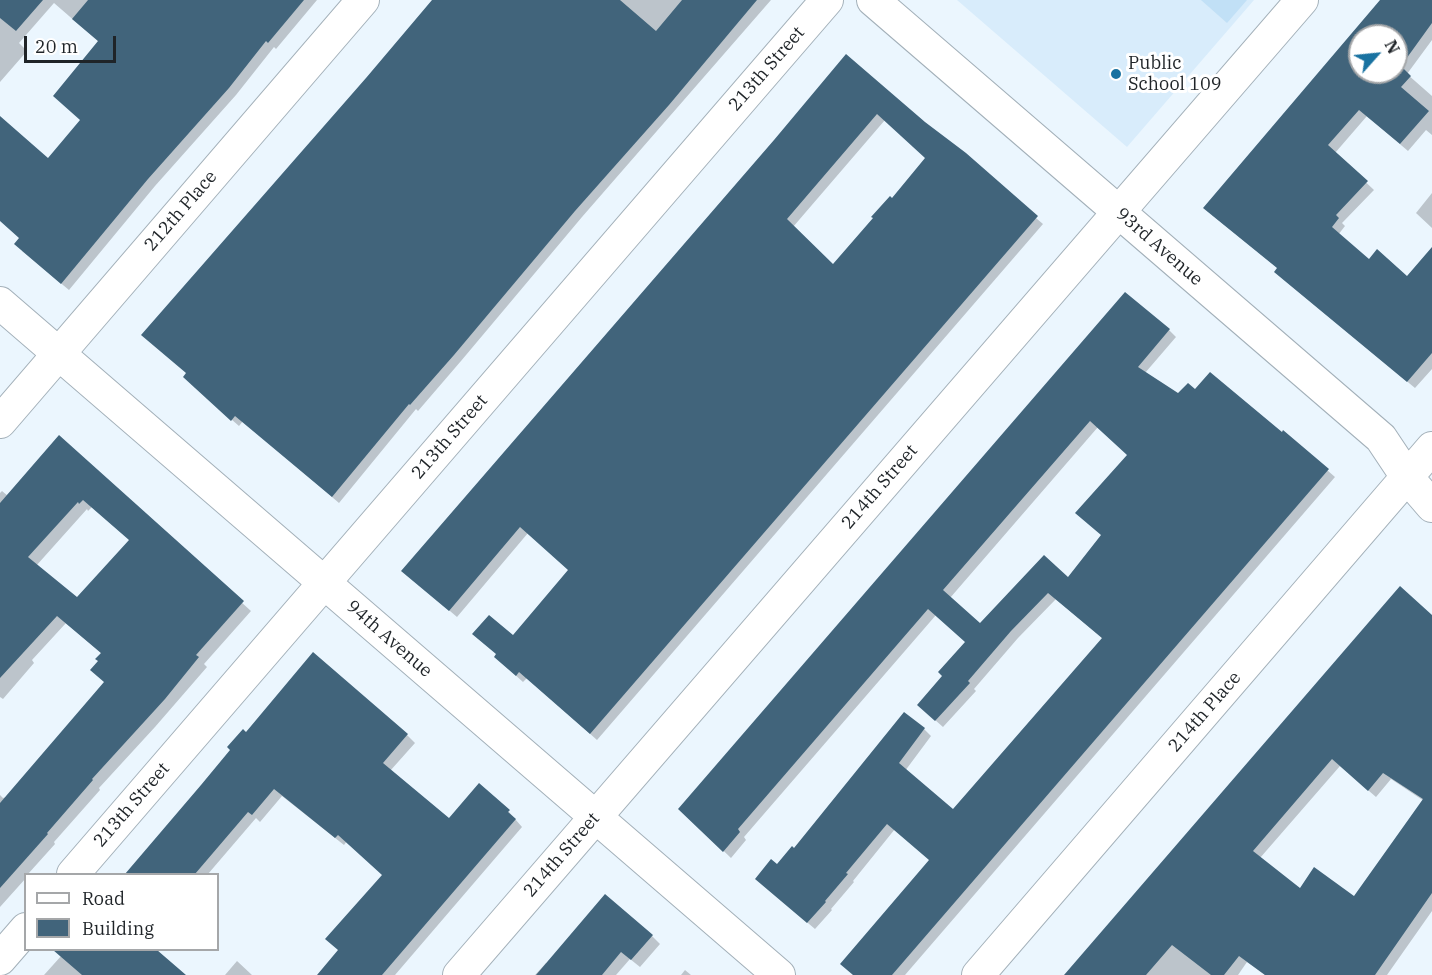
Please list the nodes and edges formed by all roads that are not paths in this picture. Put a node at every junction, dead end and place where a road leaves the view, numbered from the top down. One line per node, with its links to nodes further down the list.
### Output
1 (363, 0): 7 (street, 212th Place)
2 (827, 0): 12 (street, 213th Street)
3 (873, 0): 5 (street, 93rd Avenue)
4 (1302, 0): 5 (street, 214th Street)
5 (1119, 212): 10 (street, 93rd Avenue); 13 (street, 214th Street)
6 (0, 303): 7 (street, 94th Avenue)
7 (58, 354): 8 (street, 212th Place); 12 (street, 94th Avenue)
8 (0, 422)
9 (1432, 448): 10 (street, 214th Place)
10 (1407, 477): 11 (street, 93rd Avenue); 19 (street, 214th Place)
11 (1432, 506)
12 (324, 583): 13 (street, 94th Avenue); 14 (street, 213th Street)
13 (595, 815): 17 (street, 214th Street); 18 (street, 94th Avenue)
14 (74, 873)
15 (24, 931): 16 (street)
16 (0, 959)
17 (459, 975)
18 (779, 975)
19 (978, 975)

